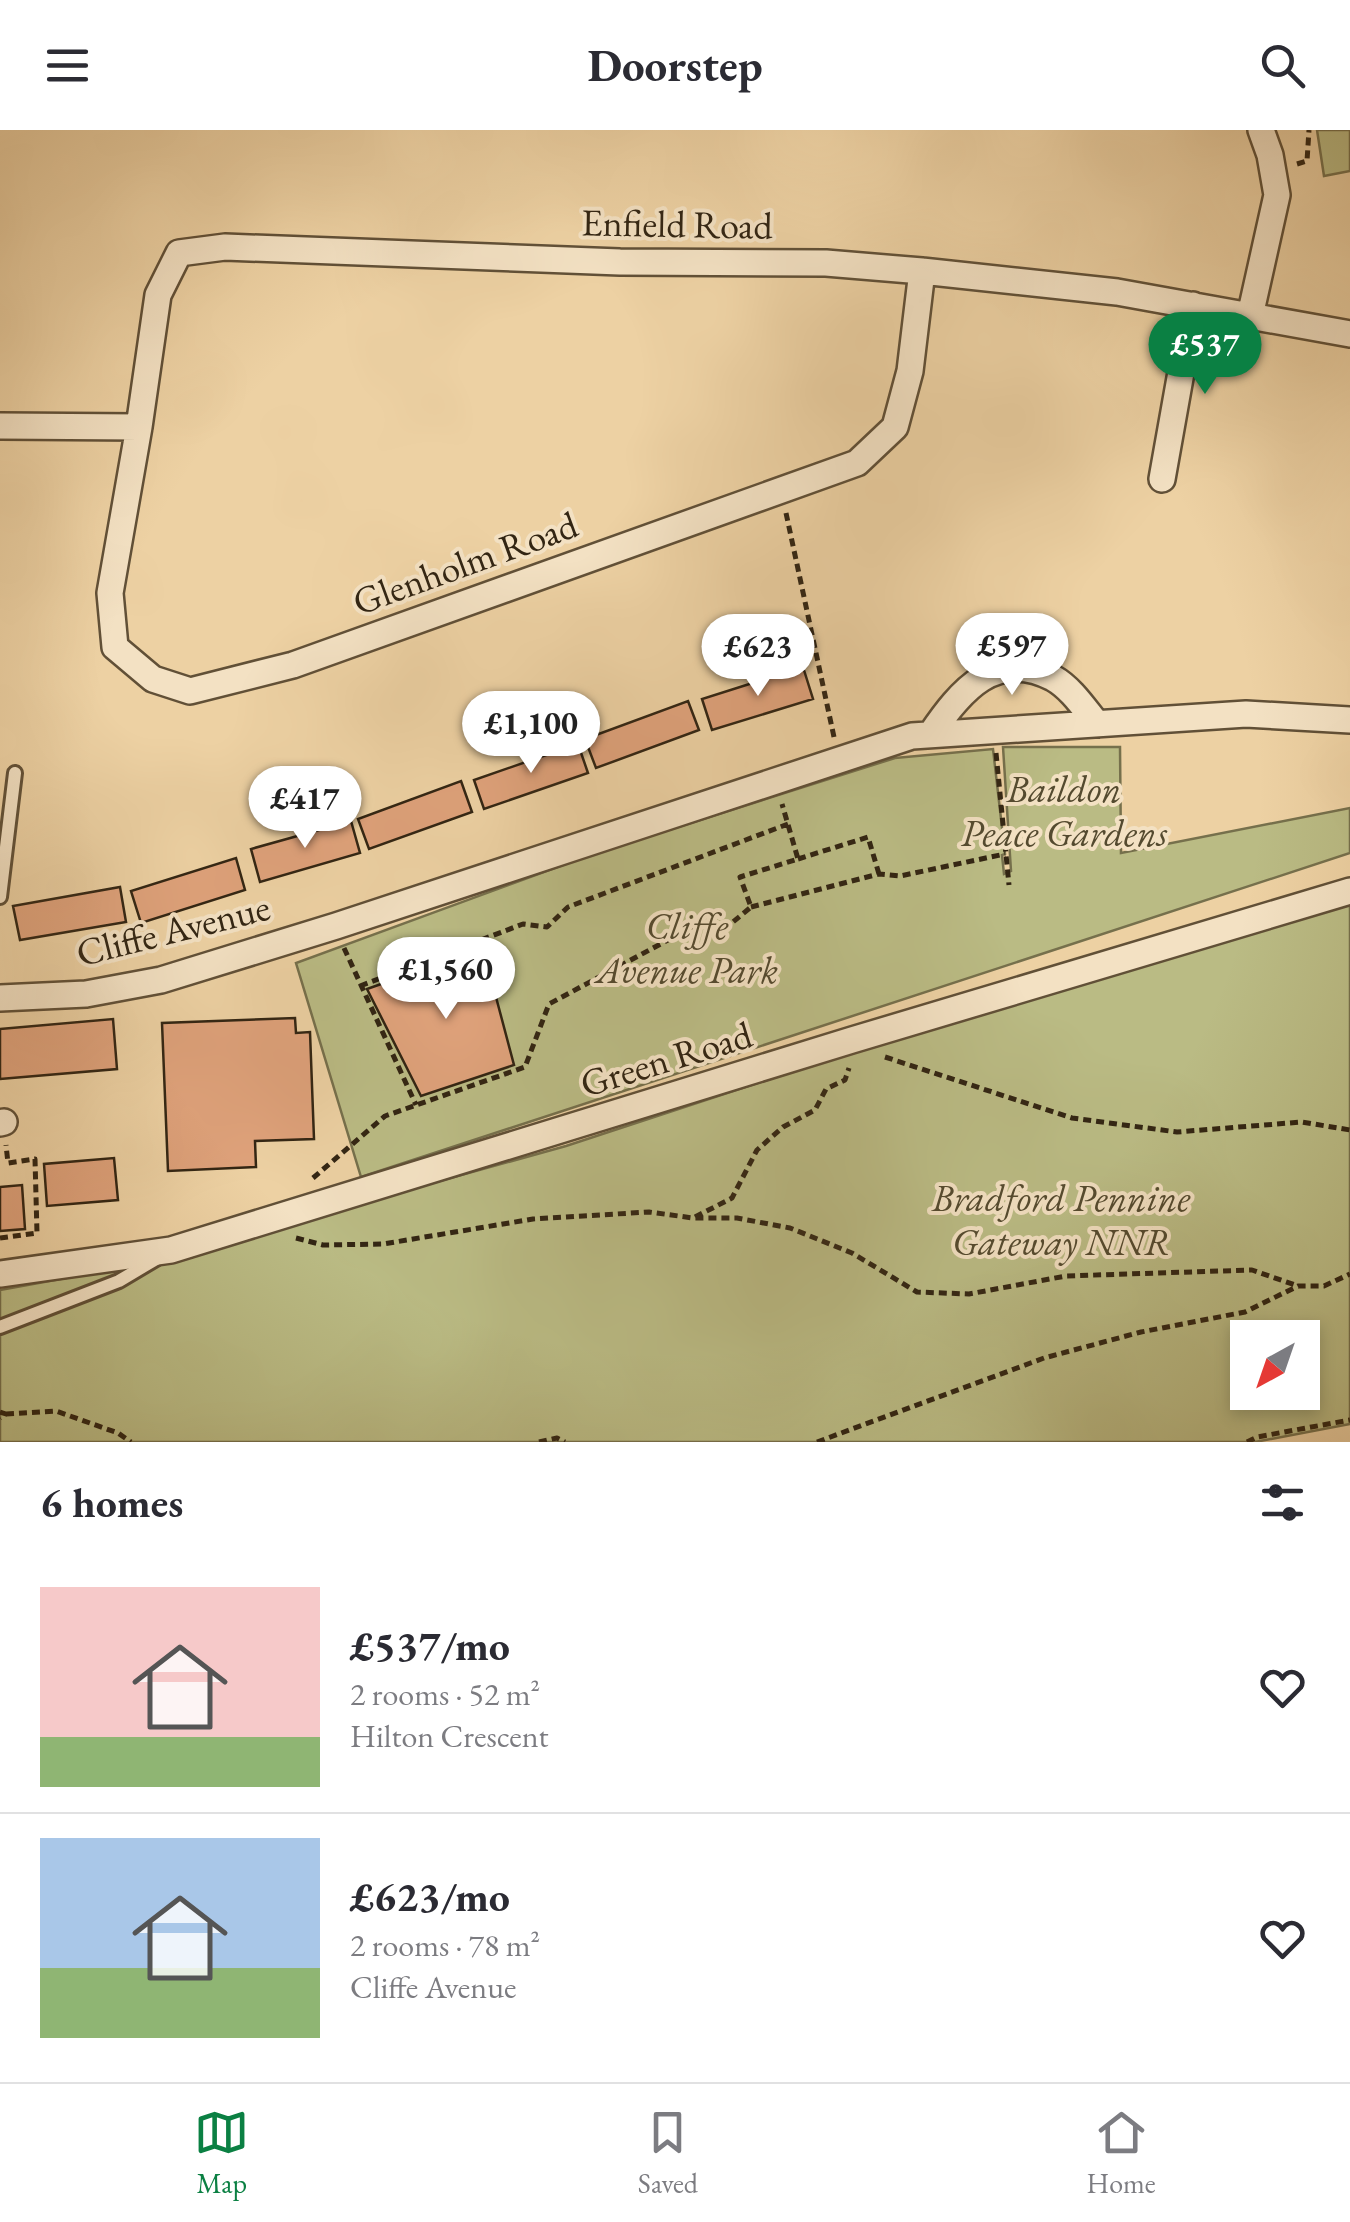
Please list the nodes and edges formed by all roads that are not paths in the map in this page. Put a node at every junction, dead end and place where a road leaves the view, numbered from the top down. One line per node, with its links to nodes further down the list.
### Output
1 (1260, 130): 4 (street)
2 (922, 270): 3 (street, Enfield Road); 7 (street, Enfield Road); 7 (street, Glenholm Road)
3 (1193, 305): 4 (street, Enfield Road); 8 (street)
4 (1250, 316): 5 (street, Enfield Road)
5 (1350, 334)
6 (0, 426): 7 (street)
7 (140, 427)
8 (1162, 478)
9 (1350, 720): 10 (street, Cliffe Avenue)
10 (1096, 724): 11 (street, Cliffe Avenue); 11 (street)
11 (932, 734): 15 (street, Cliffe Avenue)
12 (16, 773): 14 (lane)
13 (1350, 891): 16 (street, Green Road)
14 (0, 897)
15 (0, 998)
16 (171, 1250): 17 (street, Green Road); 18 (lane)
17 (0, 1274)
18 (0, 1326)

